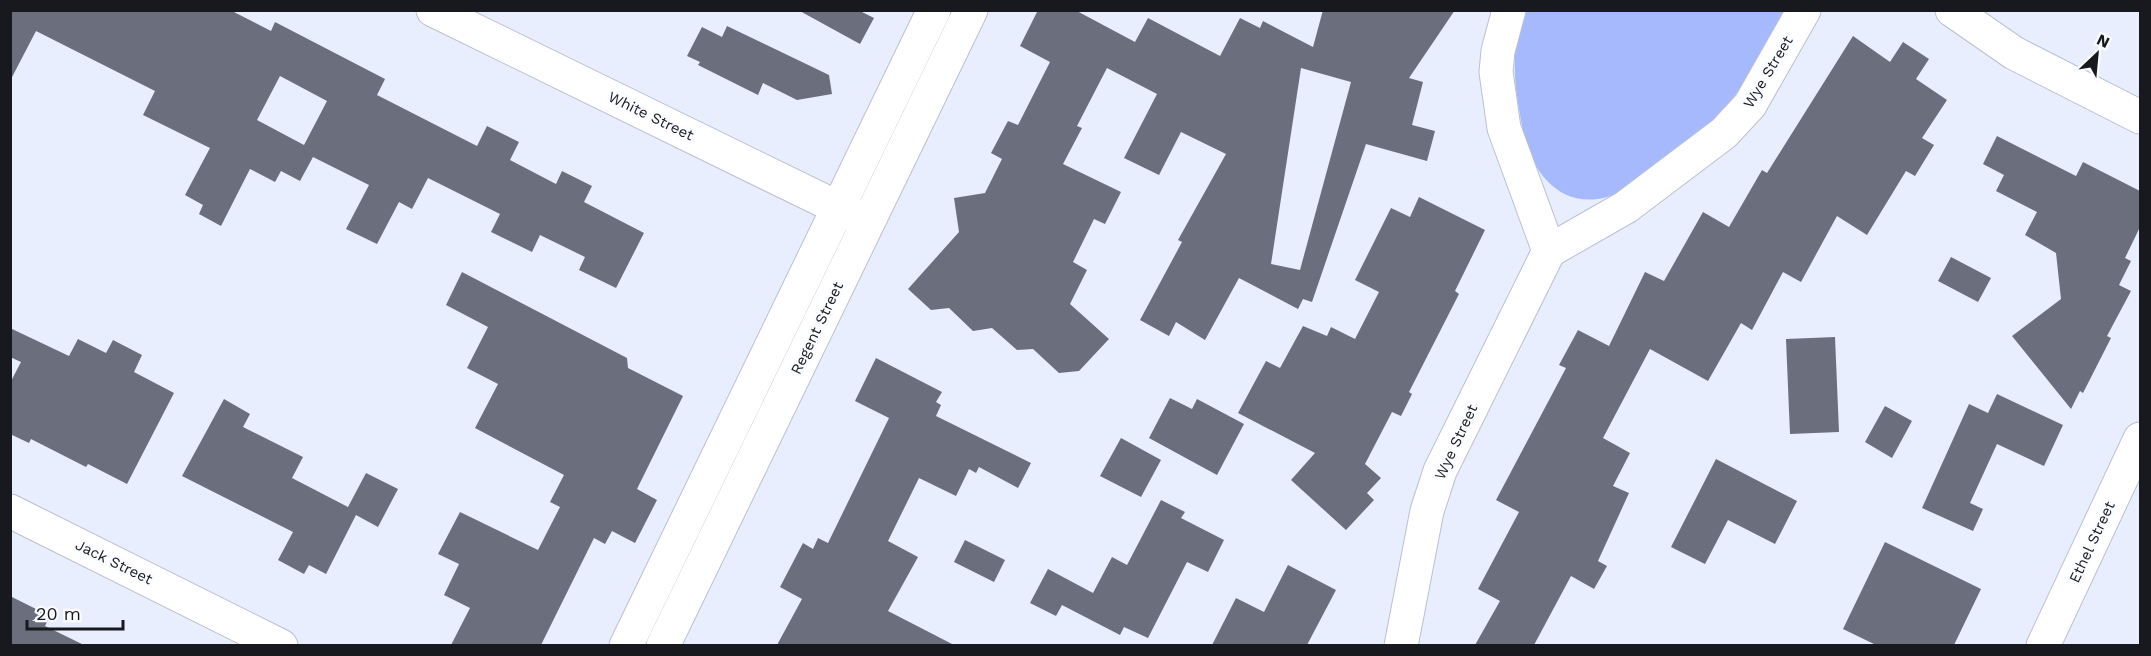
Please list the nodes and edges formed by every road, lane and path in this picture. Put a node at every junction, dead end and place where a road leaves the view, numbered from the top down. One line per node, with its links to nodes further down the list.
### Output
1 (434, 10): 8 (street, White Street)
2 (934, 10): 8 (street)
3 (971, 10): 9 (street, Regent Street)
4 (1509, 10): 10 (street)
5 (1804, 10): 10 (street, Wye Street)
6 (1952, 10): 7 (street)
7 (2140, 117)
8 (838, 207): 9 (street, White Street); 14 (street)
9 (868, 222): 15 (street, Regent Street)
10 (1549, 251): 16 (street, Wye Street)
11 (2140, 439): 17 (street, Ethel Street)
12 (10, 512): 13 (street, Jack Street)
13 (281, 645)
14 (626, 645)
15 (663, 645)
16 (1401, 645)
17 (2043, 645)

